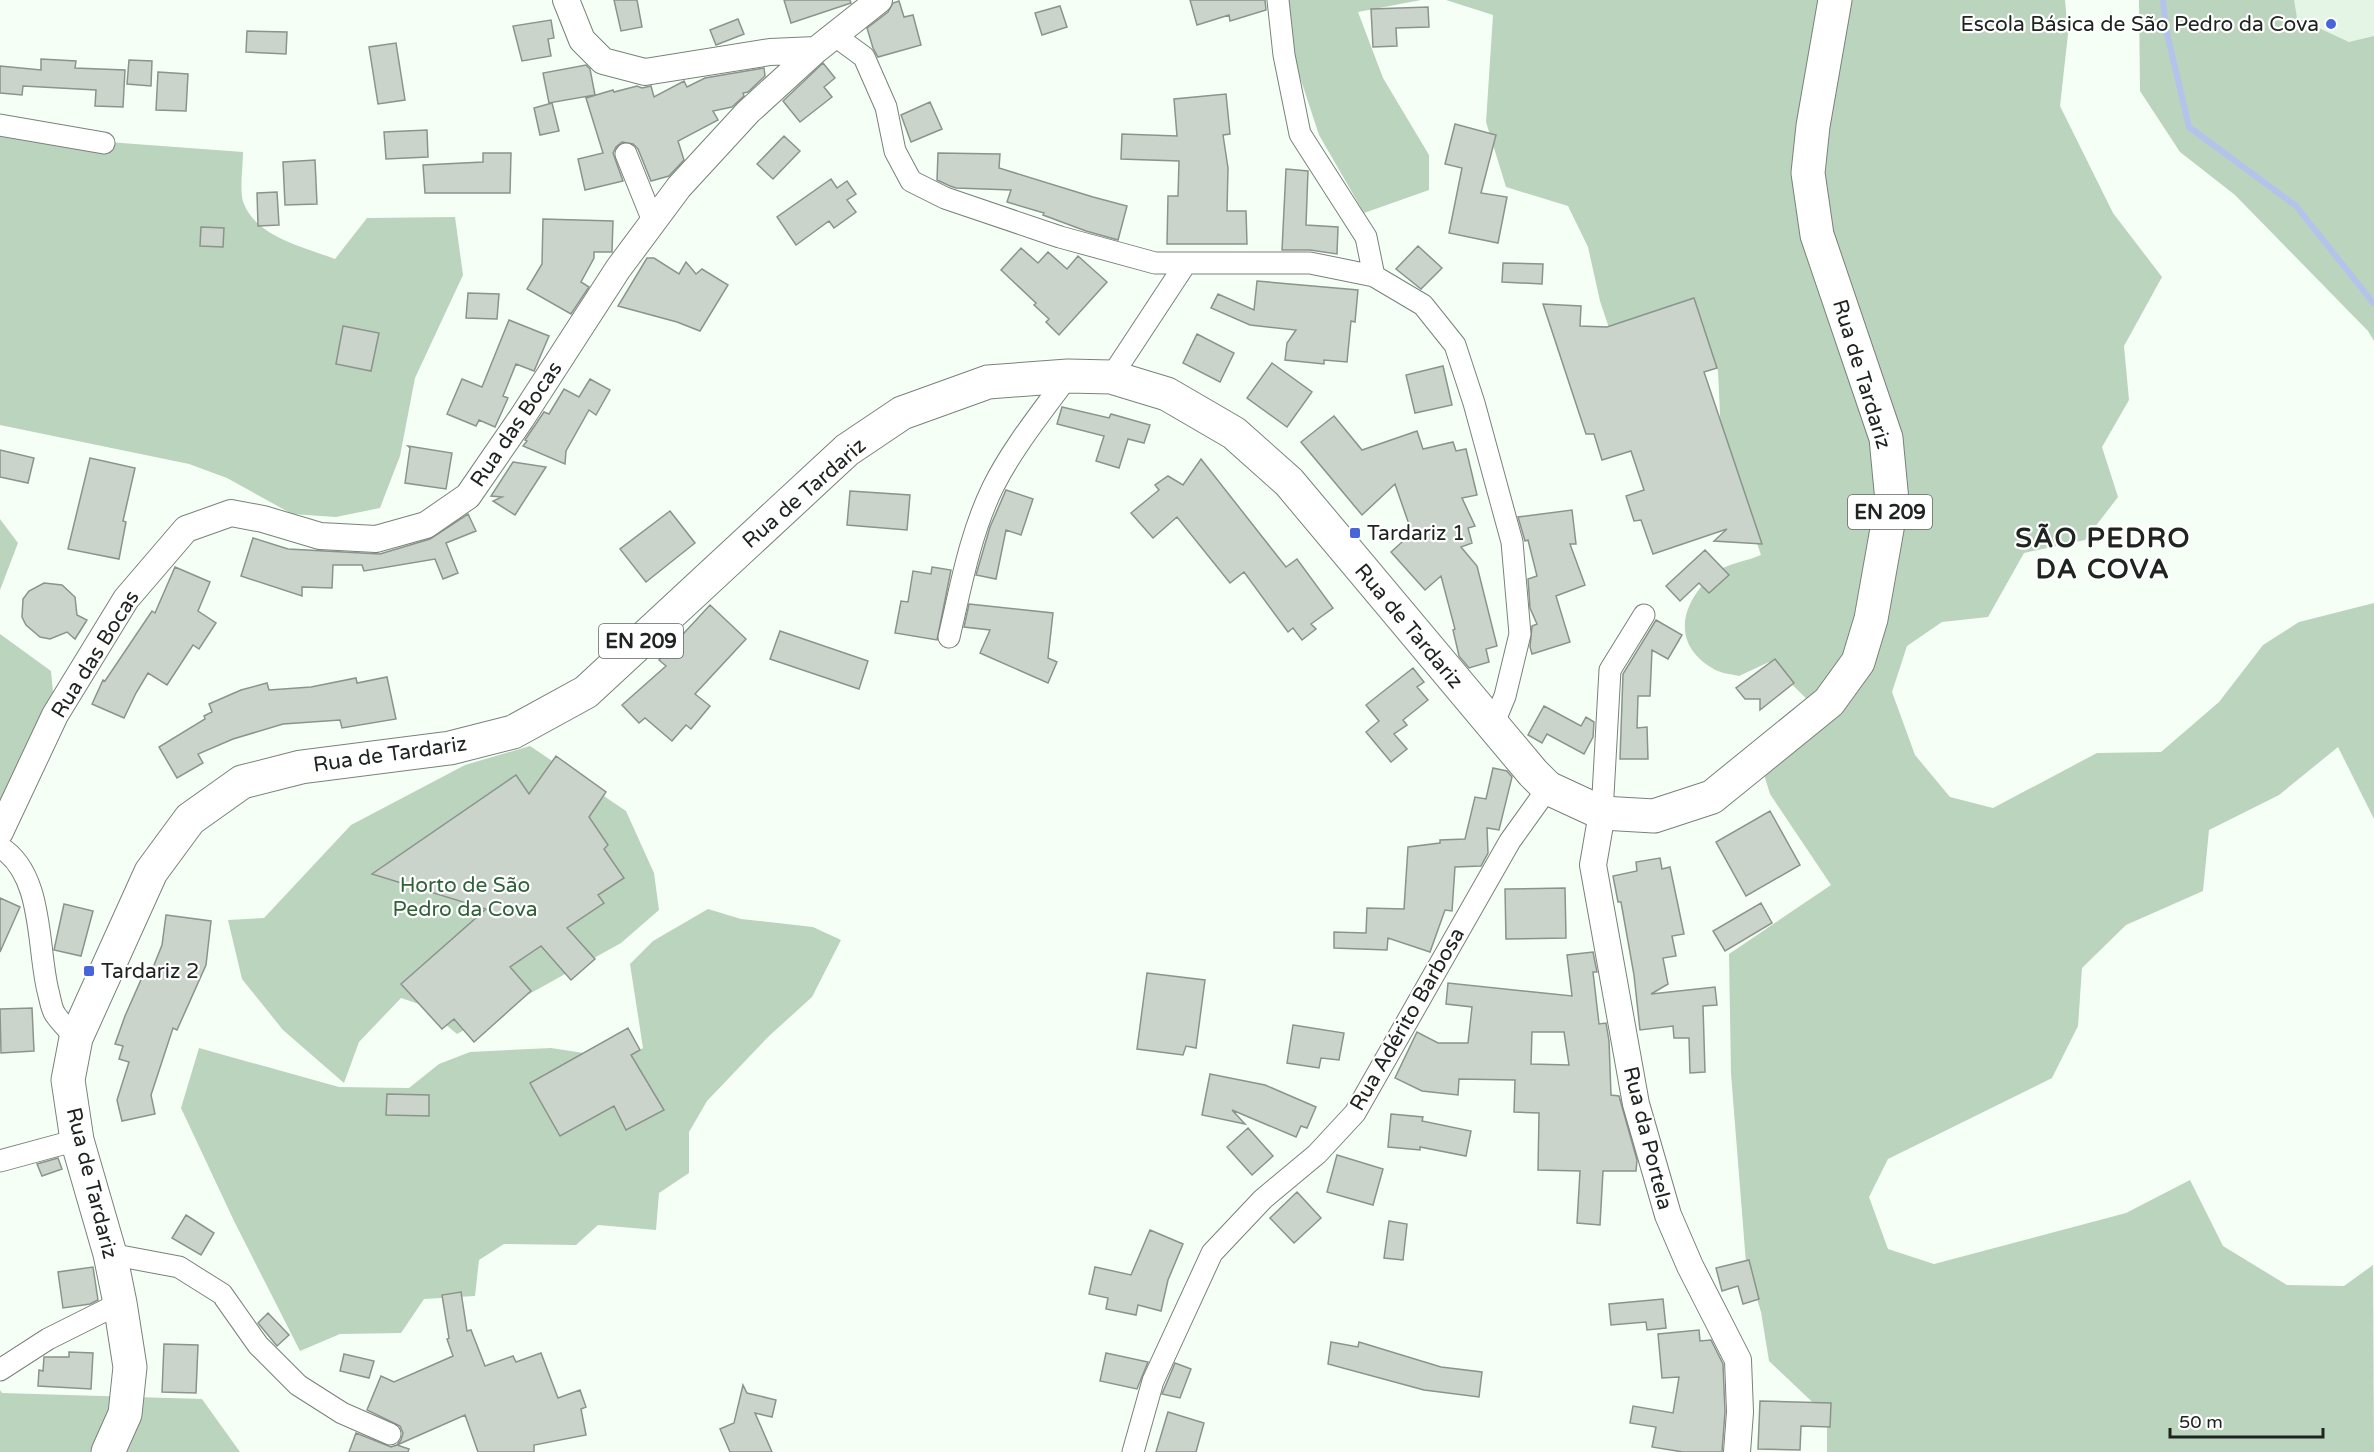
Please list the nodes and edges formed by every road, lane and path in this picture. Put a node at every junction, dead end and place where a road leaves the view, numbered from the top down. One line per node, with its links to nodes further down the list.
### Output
1 (566, 0): 5 (street)
2 (879, 0): 5 (street, Rua das Bocas)
3 (1278, 0): 11 (street)
4 (1835, 0): 18 (main road, Rua de Tardariz / EN 209)
5 (825, 43): 9 (street, Rua das Bocas); 10 (street)
6 (0, 125): 7 (street)
7 (104, 143)
8 (626, 154): 9 (street)
9 (653, 221): 19 (street, Rua das Bocas)
10 (1186, 263): 11 (street); 13 (street)
11 (1374, 276): 16 (street)
12 (1068, 376): 13 (main road, Rua de Tardariz / EN 209); 15 (street); 21 (main road, Rua de Tardariz / EN 209)
13 (1111, 377): 16 (main road, Rua de Tardariz / EN 209)
14 (1644, 615): 18 (street)
15 (949, 637)
16 (1493, 725): 17 (main road, Rua de Tardariz / EN 209)
17 (1548, 788): 18 (main road, Rua de Tardariz / EN 209); 29 (street, Rua Adérito Barbosa)
18 (1602, 813): 30 (street, Rua da Portela)
19 (0, 832)
20 (0, 847): 21 (street)
21 (76, 1038): 22 (main road, Rua de Tardariz / EN 209)
22 (77, 1140): 23 (street); 24 (main road, Rua de Tardariz / EN 209)
23 (0, 1161)
24 (110, 1254): 25 (main road, Rua de Tardariz / EN 209); 27 (street)
25 (120, 1303): 26 (street); 28 (main road, Rua de Tardariz / EN 209)
26 (0, 1370)
27 (390, 1434)
28 (108, 1452)
29 (1133, 1452)
30 (1737, 1452)

